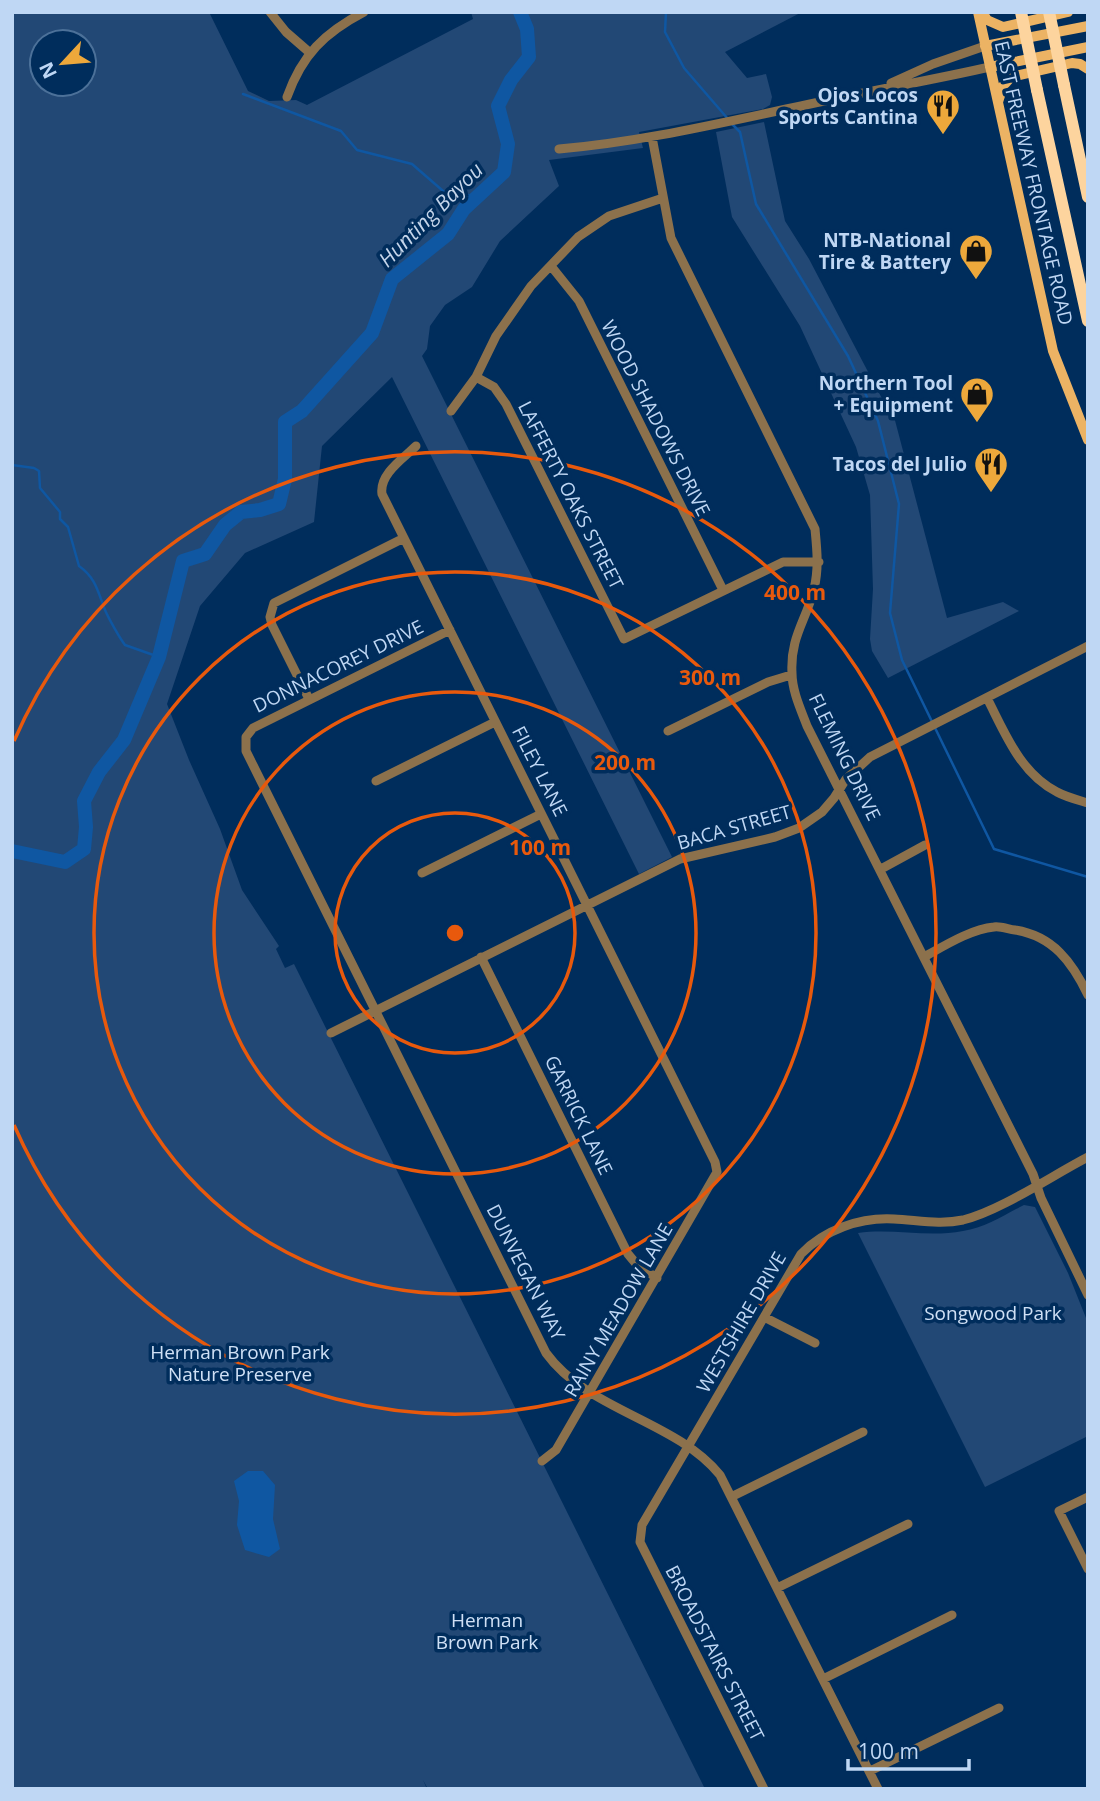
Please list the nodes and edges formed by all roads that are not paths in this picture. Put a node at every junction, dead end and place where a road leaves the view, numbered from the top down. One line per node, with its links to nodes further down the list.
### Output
1 (270, 12): 10 (street)
2 (364, 12): 10 (street)
3 (980, 12): 6 (main road); 8 (main road, EAST FREEWAY FRONTAGE ROAD)
4 (1021, 12): 21 (highway, bridge)
5 (1049, 12): 18 (highway, bridge)
6 (1068, 12)
7 (1088, 26): 8 (main road)
8 (985, 46): 11 (main road, EAST FREEWAY FRONTAGE ROAD); 13 (street)
9 (1088, 47): 11 (main road)
10 (309, 52): 14 (street)
11 (990, 67): 13 (street); 15 (main road, EAST FREEWAY FRONTAGE ROAD)
12 (1088, 69): 15 (main road)
13 (876, 89): 16 (street)
14 (287, 97)
15 (998, 104): 24 (main road, EAST FREEWAY FRONTAGE ROAD)
16 (652, 137): 17 (street); 19 (street, FLEMING DRIVE)
17 (559, 149)
18 (1088, 197)
19 (663, 198): 20 (street); 27 (street, FLEMING DRIVE)
20 (551, 266): 22 (street); 28 (street, WOOD SHADOWS DRIVE)
21 (1088, 321)
22 (476, 377): 23 (street); 28 (street, LAFFERTY OAKS STREET)
23 (451, 411)
24 (1088, 440)
25 (416, 446): 26 (street, FILEY LANE)
26 (404, 538): 29 (street, FILEY LANE); 33 (street)
27 (819, 562): 28 (street); 31 (street, FLEMING DRIVE)
28 (723, 590)
29 (450, 630): 33 (street, DONNACOREY DRIVE); 34 (street, FILEY LANE)
30 (1088, 646): 32 (street, BACA STREET)
31 (791, 675): 35 (street); 38 (street, FLEMING DRIVE)
32 (987, 698): 38 (street, BACA STREET); 39 (street)
33 (309, 699): 36 (street, DONNACOREY DRIVE)
34 (495, 722): 37 (street); 40 (street, FILEY LANE)
35 (668, 731)
36 (246, 737): 48 (street, DUNVEGAN WAY)
37 (376, 781)
38 (839, 789): 42 (street, FLEMING DRIVE); 44 (street, BACA STREET)
39 (1088, 803)
40 (541, 814): 43 (street); 44 (street, FILEY LANE)
41 (925, 845): 42 (street)
42 (881, 869): 46 (street, FLEMING DRIVE)
43 (422, 873)
44 (587, 905): 45 (street, BACA STREET); 51 (street, FILEY LANE)
45 (481, 957): 48 (street, BACA STREET); 53 (street, GARRICK LANE)
46 (924, 957): 47 (street); 52 (street, FLEMING DRIVE)
47 (1088, 995)
48 (375, 1009): 49 (street, BACA STREET); 57 (street, DUNVEGAN WAY)
49 (331, 1033)
50 (1088, 1157): 52 (street, WESTSHIRE DRIVE)
51 (717, 1172): 53 (street, RAINY MEADOW LANE)
52 (1037, 1185): 54 (street, FLEMING DRIVE); 55 (street, WESTSHIRE DRIVE)
53 (657, 1278): 57 (street, RAINY MEADOW LANE)
54 (1088, 1295)
55 (764, 1317): 56 (street); 59 (street, WESTSHIRE DRIVE)
56 (816, 1343)
57 (591, 1392): 59 (street, DUNVEGAN WAY); 60 (street, RAINY MEADOW LANE)
58 (863, 1432): 61 (street)
59 (688, 1447): 61 (street, DUNVEGAN WAY); 64 (street, WESTSHIRE DRIVE)
60 (542, 1461)
61 (733, 1496): 66 (street, DUNVEGAN WAY)
62 (1088, 1497): 65 (street)
63 (908, 1524): 66 (street)
64 (640, 1532): 71 (street, BROADSTAIRS STREET)
65 (1088, 1569)
66 (777, 1588): 68 (street, DUNVEGAN WAY)
67 (952, 1615): 68 (street)
68 (823, 1679): 70 (street, DUNVEGAN WAY)
69 (999, 1708): 70 (street)
70 (870, 1771): 72 (street, DUNVEGAN WAY)
71 (764, 1789)
72 (878, 1789)

